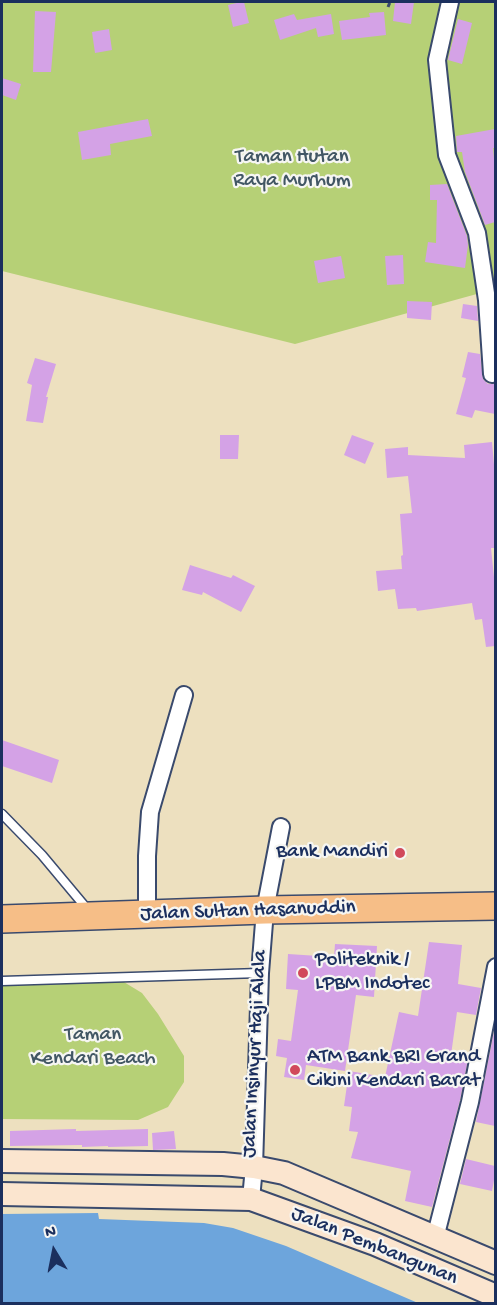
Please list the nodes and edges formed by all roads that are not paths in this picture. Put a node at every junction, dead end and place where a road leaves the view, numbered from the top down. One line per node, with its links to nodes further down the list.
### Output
1 (450, 2): 2 (street)
2 (491, 300): 3 (street)
3 (492, 374)
4 (184, 695): 9 (street)
5 (2, 814): 10 (lane)
6 (281, 827): 8 (street, Jalan Insinyur Haji Alala)
7 (495, 906): 8 (highway, Jalan Sultan Hasanuddin)
8 (266, 910): 9 (highway, Jalan Sultan Hasanuddin); 13 (street, Jalan Insinyur Haji Alala)
9 (147, 914): 10 (highway, Jalan Sultan Hasanuddin)
10 (94, 917): 11 (highway, Jalan Sultan Hasanuddin)
11 (2, 919)
12 (495, 967): 19 (street)
13 (260, 973): 14 (lane); 16 (street, Jalan Insinyur Haji Alala)
14 (2, 981)
15 (2, 1161): 16 (main road, Jalan Insinyur Haji Alala)
16 (254, 1167): 18 (street); 19 (main road, Jalan Pembangunan)
17 (2, 1194): 18 (main road)
18 (251, 1200): 21 (main road, Jalan Pembangunan)
19 (435, 1238): 20 (main road, Jalan Pembangunan)
20 (495, 1263)
21 (495, 1296)

